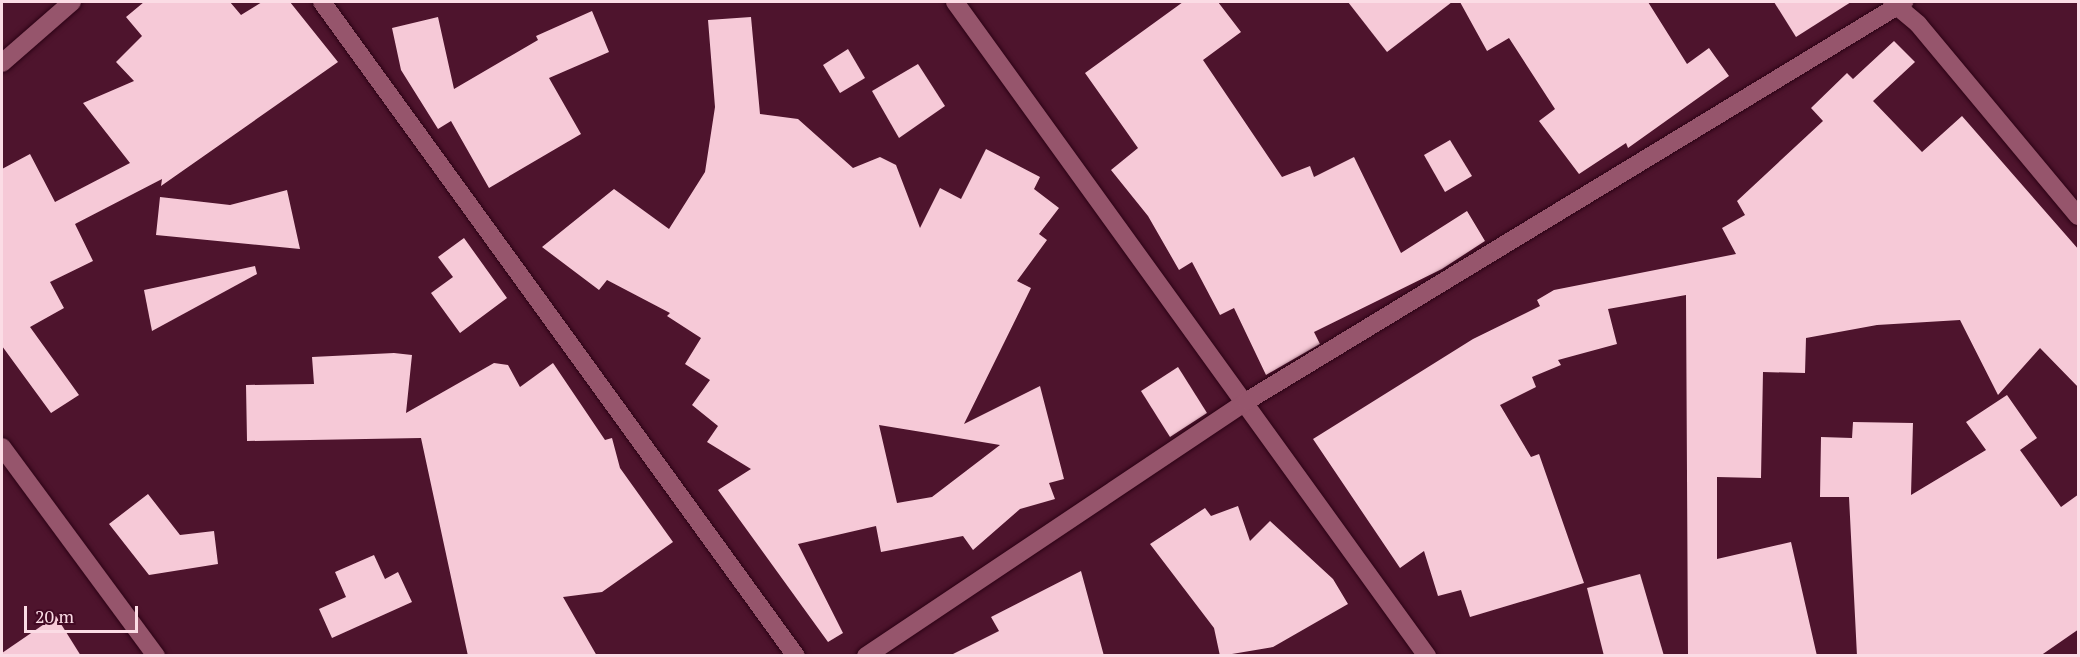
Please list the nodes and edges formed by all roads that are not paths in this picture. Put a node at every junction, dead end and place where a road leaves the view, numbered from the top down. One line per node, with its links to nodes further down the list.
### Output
1 (72, 2): 5 (street)
2 (322, 2): 10 (street)
3 (955, 2): 7 (street)
4 (1898, 3): 6 (street); 7 (street)
5 (2, 63)
6 (2079, 216)
7 (1247, 401): 11 (street); 12 (street)
8 (2, 447): 9 (street)
9 (156, 656)
10 (796, 656)
11 (866, 656)
12 (1427, 656)

